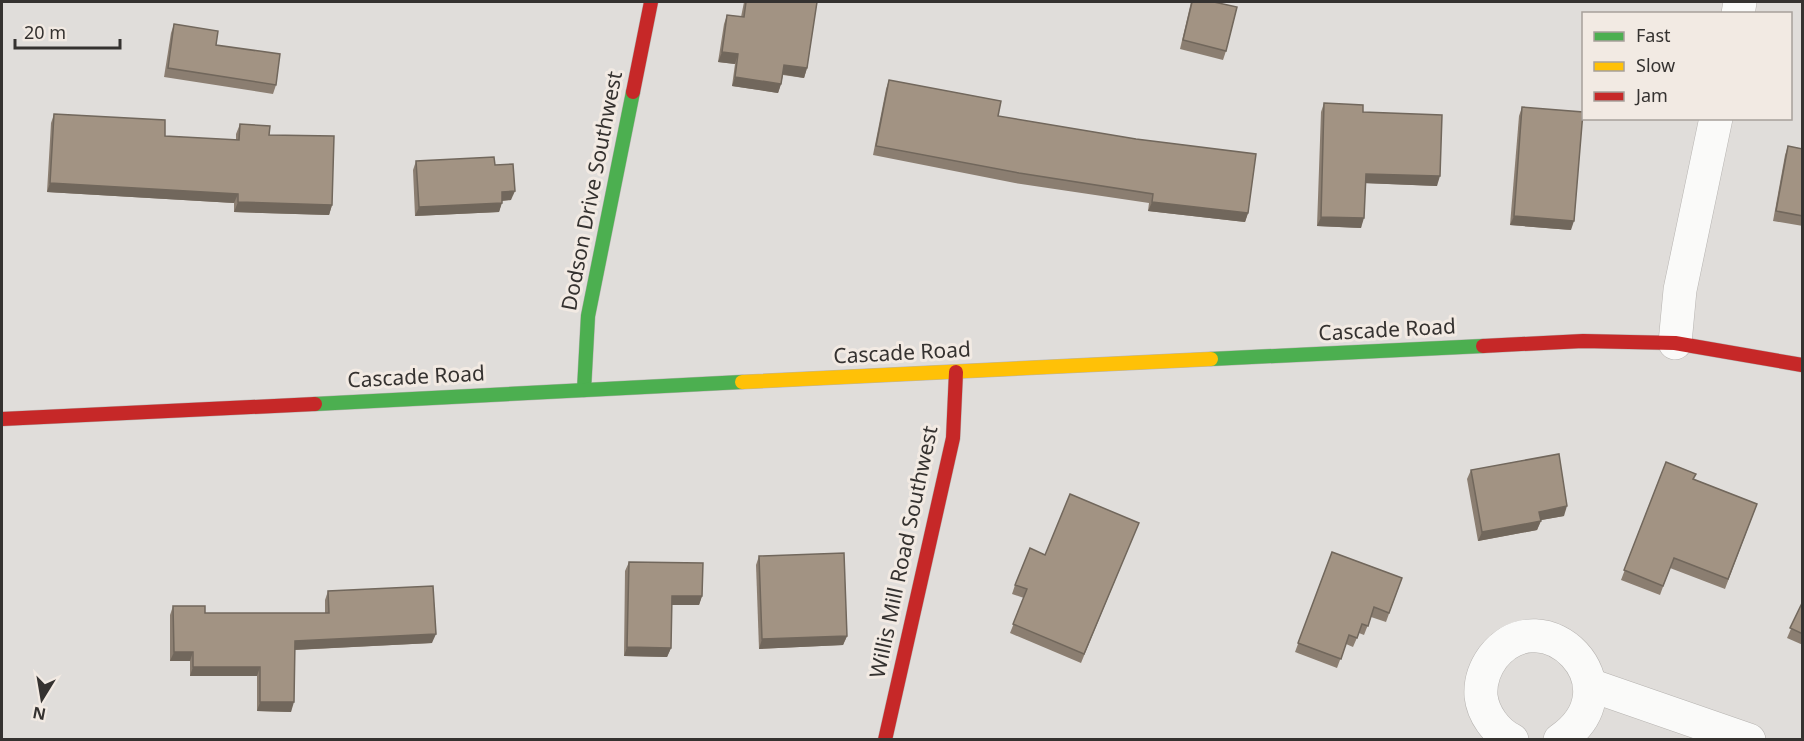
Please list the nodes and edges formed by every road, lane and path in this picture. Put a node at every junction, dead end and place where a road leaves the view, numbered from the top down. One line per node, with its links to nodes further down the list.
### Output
1 (651, 2): 6 (main road, Dodson Drive Southwest)
2 (1716, 120): 3 (street)
3 (1675, 343): 4 (main road, Cascade Road); 5 (main road, Cascade Road)
4 (1803, 364)
5 (956, 372): 6 (main road, Cascade Road); 9 (main road, Willis Mill Road Southwest)
6 (584, 390): 7 (main road, Cascade Road)
7 (2, 419)
8 (1590, 685): 10 (street); 11 (street); 12 (street)
9 (885, 740)
10 (1512, 740)
11 (1560, 740)
12 (1749, 740)

